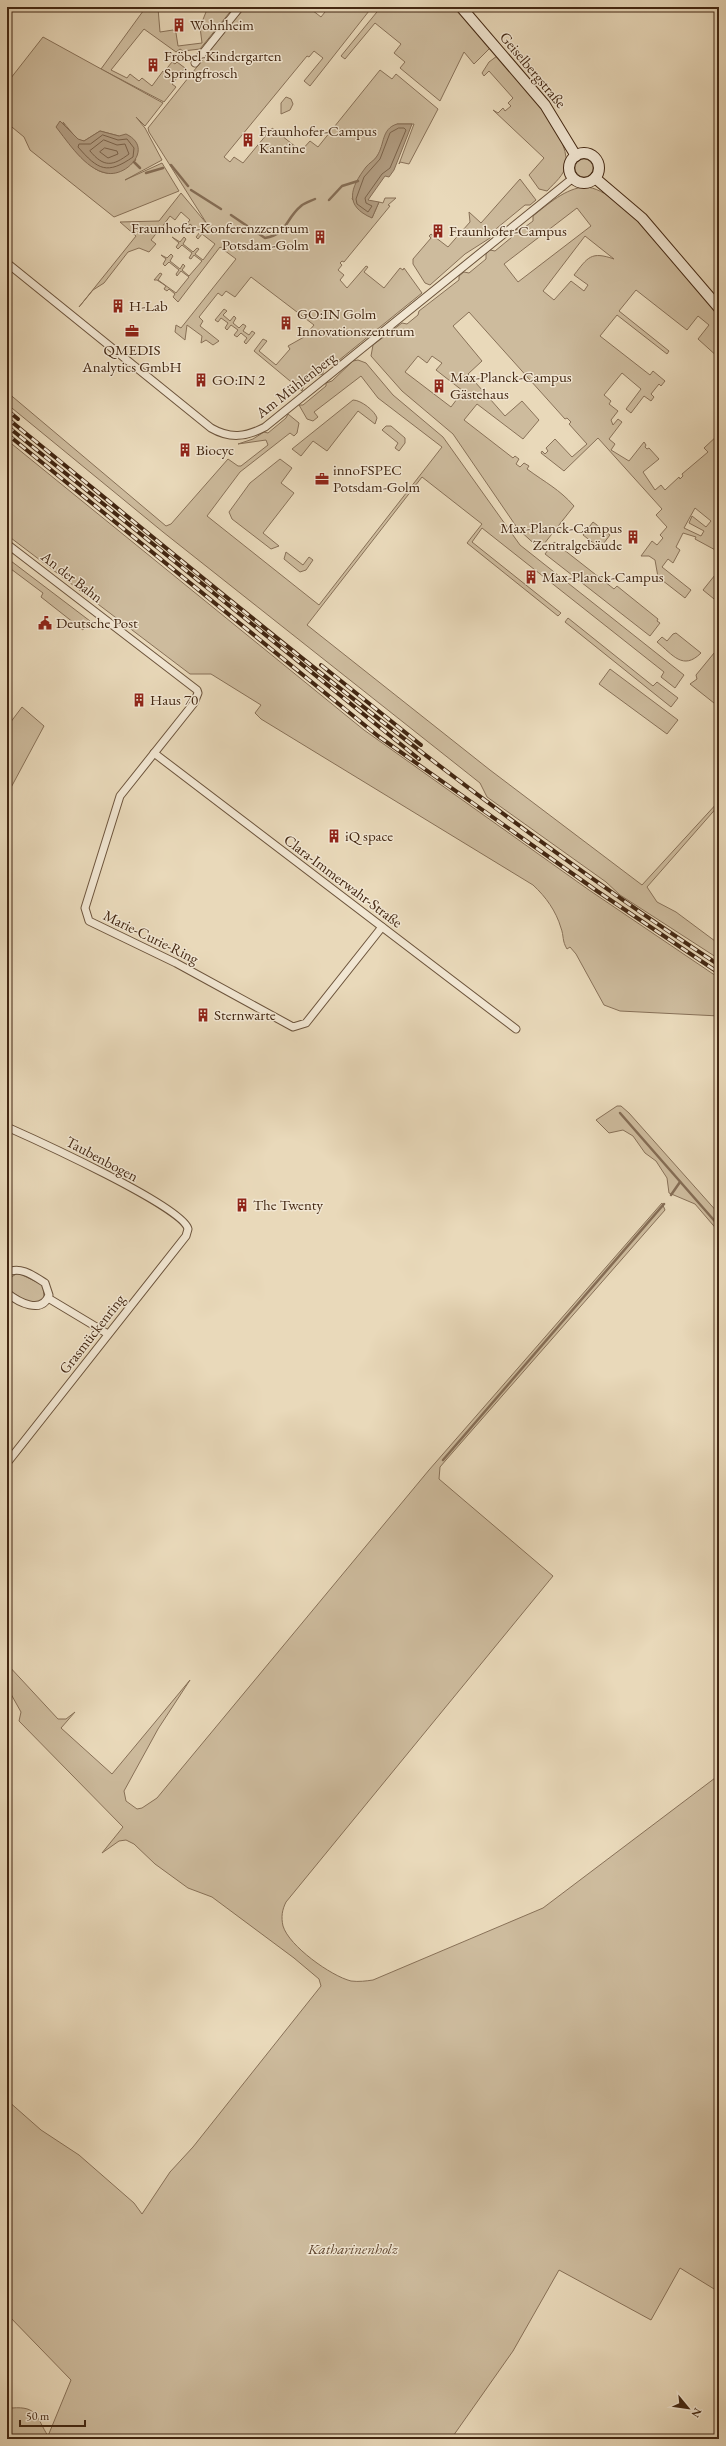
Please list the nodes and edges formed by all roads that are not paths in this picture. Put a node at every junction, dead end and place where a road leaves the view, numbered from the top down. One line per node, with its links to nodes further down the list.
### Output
1 (240, 7): 3 (street)
2 (460, 7): 4 (street, Geiselbergstraße)
3 (195, 62)
4 (576, 156): 5 (street); 6 (street)
5 (573, 178): 6 (street); 7 (street, Am Mühlenberg)
6 (595, 178): 8 (street)
7 (7, 263)
8 (719, 308)
9 (7, 544): 10 (street, An der Bahn)
10 (197, 690): 11 (street, Marie-Curie-Ring)
11 (154, 753): 12 (street, Clara-Immerwahr-Straße); 12 (street, Marie-Curie-Ring)
12 (382, 928): 13 (street, Clara-Immerwahr-Straße)
13 (516, 1029)
14 (7, 1127): 15 (street, Taubenbogen)
15 (182, 1220): 19 (street, Grasmückenring)
16 (7, 1274): 18 (street)
17 (7, 1293): 18 (street)
18 (48, 1298): 19 (street)
19 (108, 1334): 20 (street, Grasmückenring)
20 (7, 1463)

